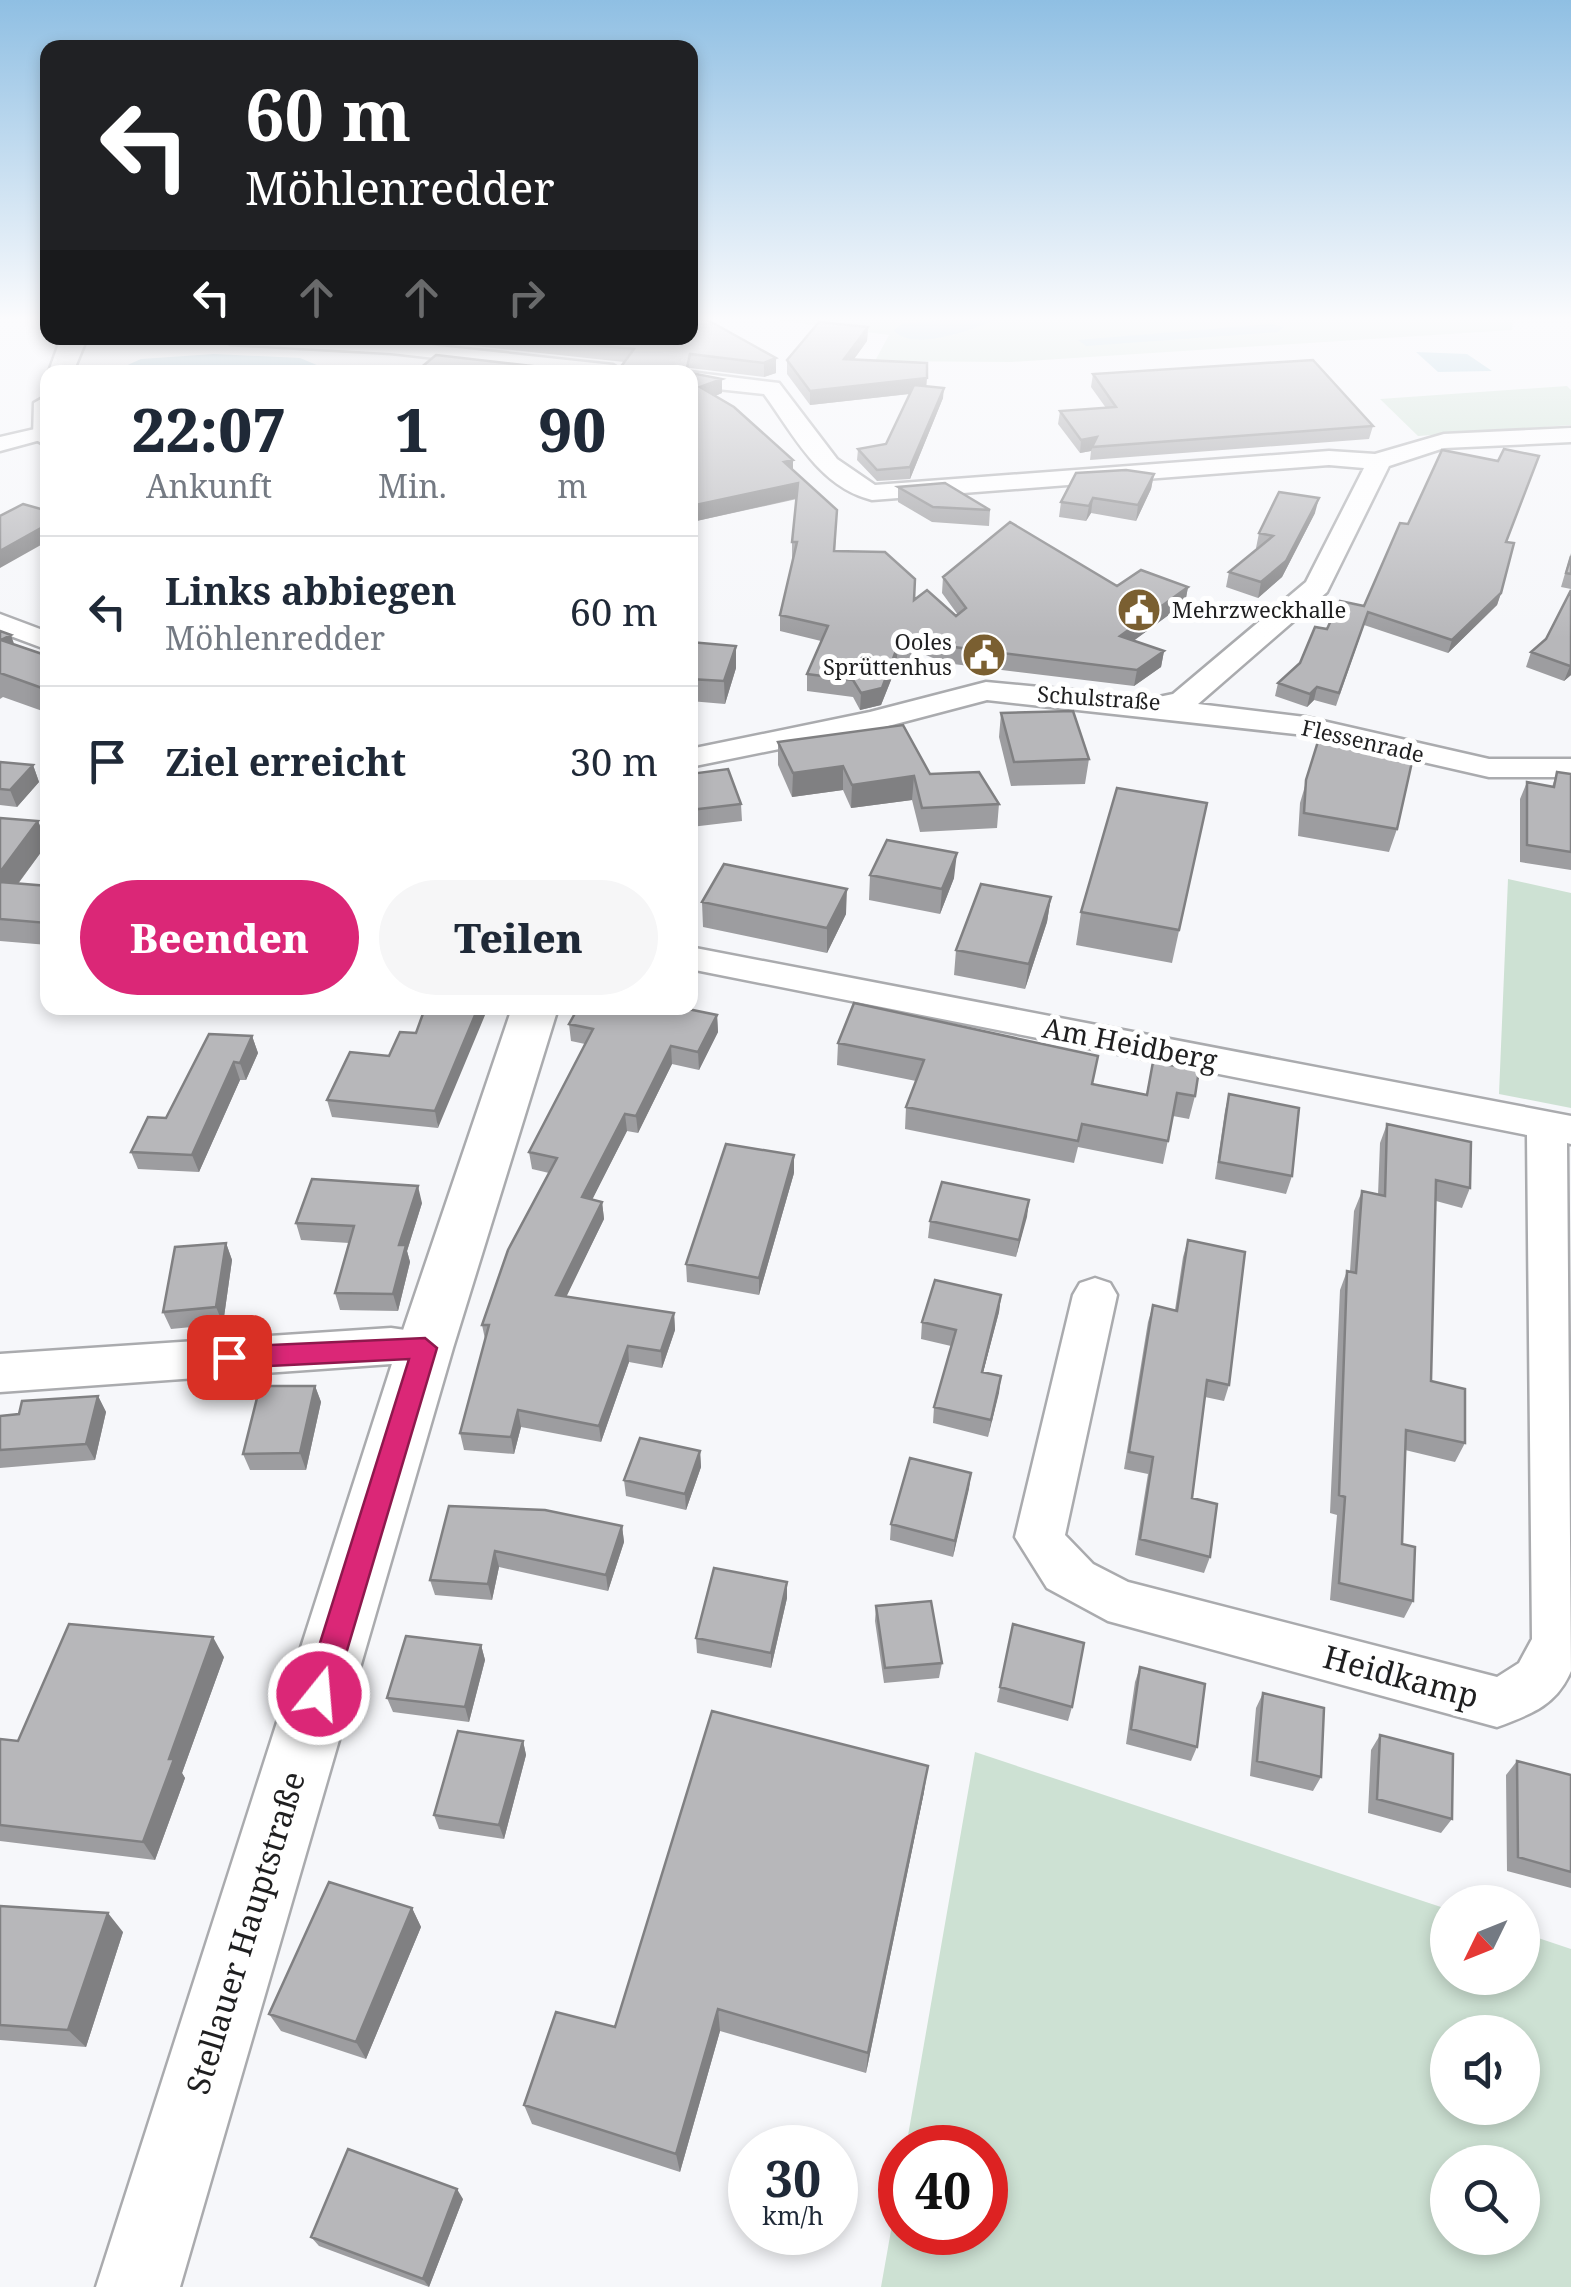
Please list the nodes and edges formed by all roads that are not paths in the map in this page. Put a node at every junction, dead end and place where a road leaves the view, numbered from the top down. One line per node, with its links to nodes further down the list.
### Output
1 (800, 425): 5 (street)
2 (40, 427): 4 (street)
3 (1571, 435): 5 (street)
4 (0, 444)
5 (1379, 462): 8 (street, Schulstraße)
6 (0, 622): 7 (street)
7 (40, 639)
8 (1154, 707): 9 (street, Schulstraße); 10 (street, Flessenrade)
9 (698, 756)
10 (1571, 768)
11 (698, 960): 13 (street, Am Heidberg)
12 (533, 1015): 15 (street, Stellauer Hauptstraße)
13 (1559, 1127): 14 (street, Heidkamp)
14 (1095, 1296)
15 (425, 1348): 16 (street); 17 (street, Stellauer Hauptstraße)
16 (0, 1373)
17 (138, 2287)

